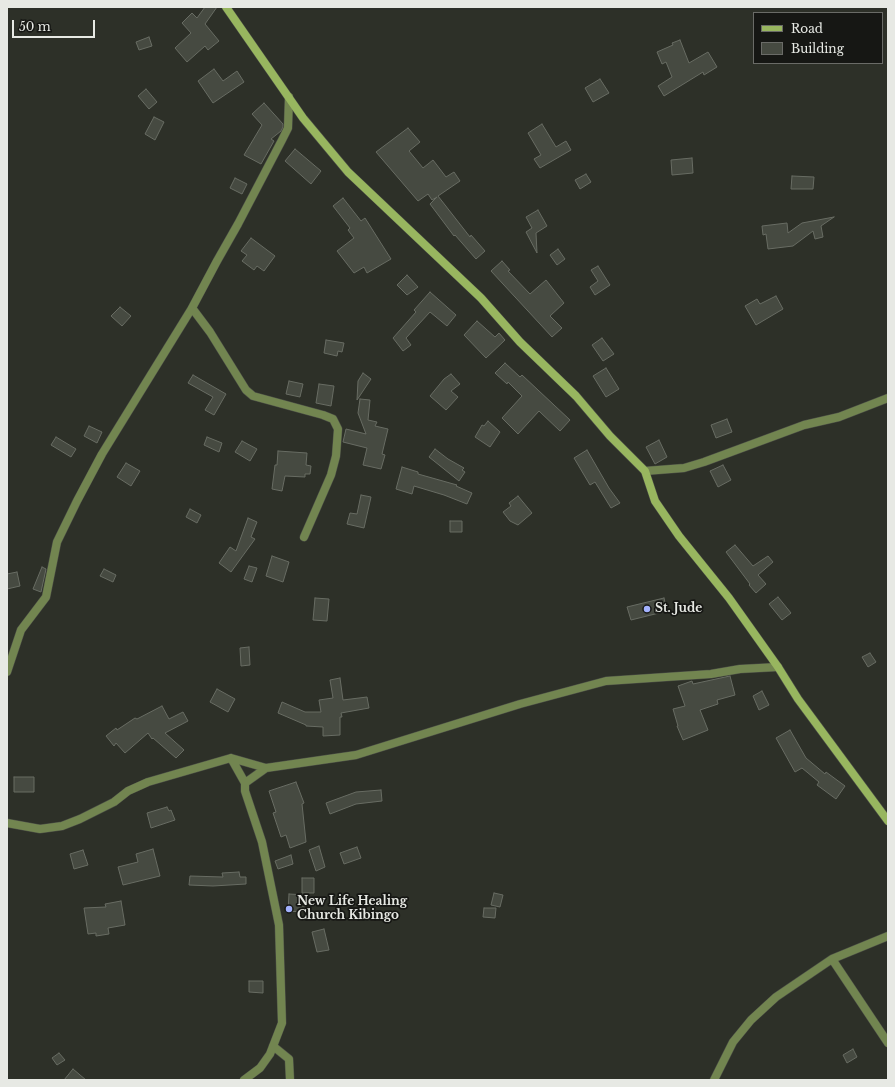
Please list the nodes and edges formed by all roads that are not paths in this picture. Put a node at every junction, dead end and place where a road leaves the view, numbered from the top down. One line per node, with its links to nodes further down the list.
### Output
1 (226, 7): 2 (main road)
2 (289, 96): 3 (street); 5 (main road)
3 (192, 308): 6 (street); 8 (street)
4 (888, 398): 5 (street)
5 (645, 471): 7 (main road)
6 (304, 537)
7 (778, 667): 10 (street); 12 (main road)
8 (7, 672)
9 (231, 758): 10 (street); 11 (street); 13 (street)
10 (266, 768): 11 (street)
11 (245, 783): 17 (street)
12 (888, 821)
13 (7, 823)
14 (888, 936): 15 (street)
15 (832, 959): 16 (street); 20 (street)
16 (888, 1042)
17 (273, 1046): 18 (street); 19 (street)
18 (244, 1080)
19 (290, 1080)
20 (714, 1080)

